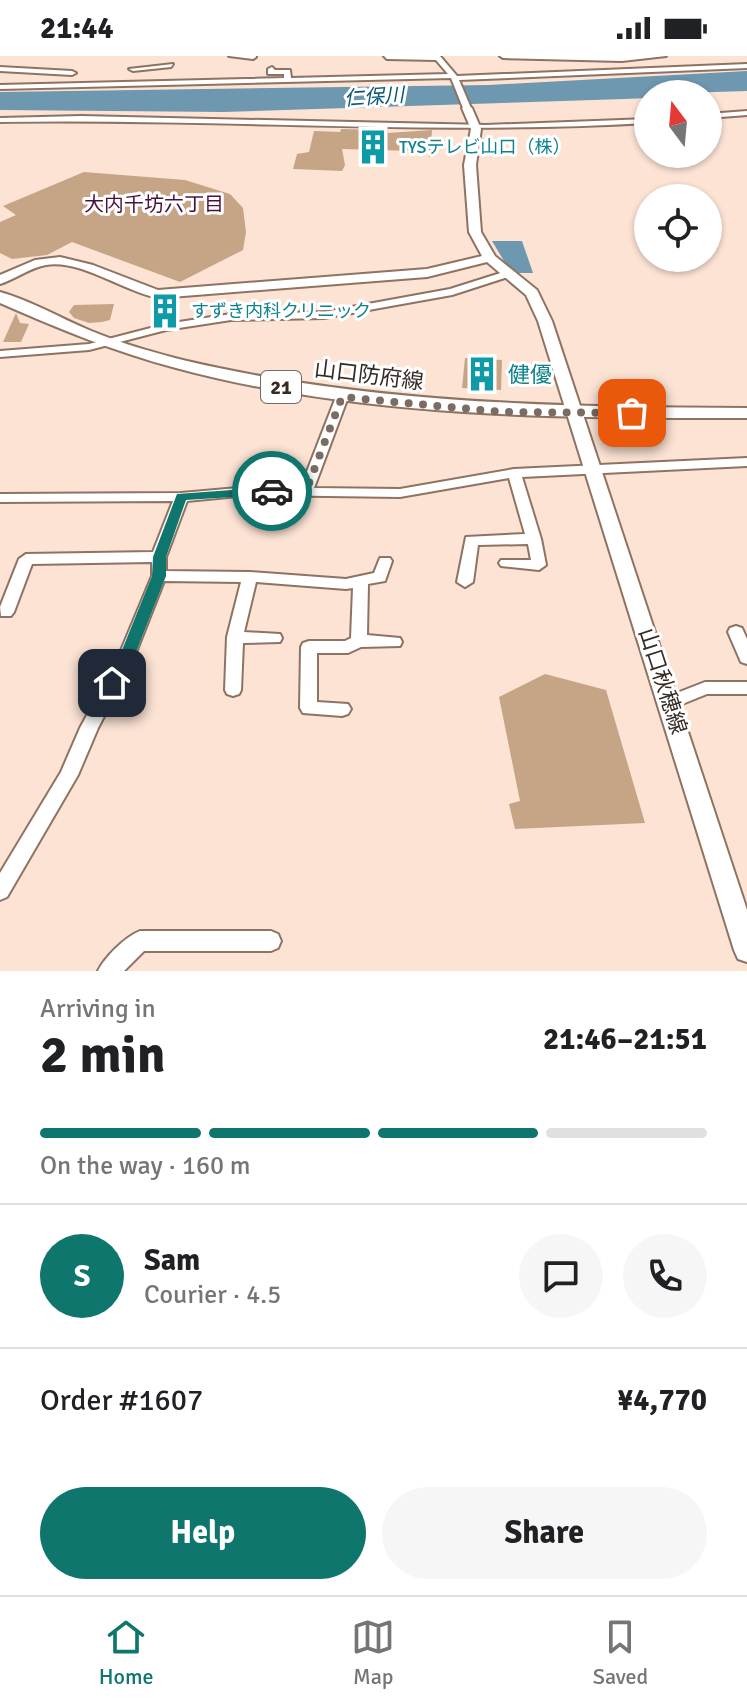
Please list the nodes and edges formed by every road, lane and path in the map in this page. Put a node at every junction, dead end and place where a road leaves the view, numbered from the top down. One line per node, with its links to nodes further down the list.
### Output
1 (232, 56): 4 (street)
2 (503, 56): 7 (street); 14 (street)
3 (663, 56): 7 (street)
4 (253, 57)
5 (387, 57): 6 (street)
6 (437, 57): 18 (street)
7 (612, 58): 12 (street)
8 (171, 65): 20 (street)
9 (747, 66): 12 (street)
10 (0, 69): 21 (street)
11 (272, 69): 19 (street)
12 (612, 72): 14 (street)
13 (197, 73): 17 (street)
14 (507, 76): 18 (street)
15 (0, 77): 16 (street)
16 (11, 78)
17 (227, 78): 19 (street); 20 (street)
18 (455, 78): 19 (street); 23 (street)
19 (288, 81)
20 (131, 84): 21 (street)
21 (63, 86): 22 (street)
22 (0, 87)
23 (467, 108): 28 (street)
24 (747, 113): 25 (street)
25 (722, 115)
26 (0, 120): 28 (street)
27 (634, 122): 28 (street)
28 (476, 129): 29 (street)
29 (490, 258): 30 (street, 山口秋穂線); 31 (street)
30 (507, 274): 33 (street); 36 (street, 山口秋穂線)
31 (0, 280)
32 (0, 297): 33 (main road, 山口防府線 / 21)
33 (106, 343): 34 (street); 35 (main road, 山口防府線 / 21)
34 (0, 354)
35 (342, 397): 36 (main road, 山口防府線 / 21); 41 (street)
36 (575, 413): 37 (main road, 山口防府線 / 21); 39 (street, 山口秋穂線)
37 (747, 413)
38 (747, 462): 39 (street)
39 (593, 467): 40 (street); 61 (street, 山口秋穂線)
40 (514, 473): 41 (street); 44 (street)
41 (306, 491): 42 (street)
42 (181, 497): 43 (street); 45 (street)
43 (0, 498)
44 (534, 539): 47 (street); 51 (street)
45 (159, 557): 48 (street); 52 (street)
46 (385, 561): 50 (street)
47 (506, 563)
48 (159, 576): 49 (street); 63 (street)
49 (250, 577): 50 (street); 54 (street)
50 (361, 582): 56 (street)
51 (465, 582)
52 (6, 612)
53 (736, 632): 58 (street)
54 (235, 637): 55 (street); 60 (street)
55 (274, 638)
56 (359, 641): 57 (street); 62 (street)
57 (394, 642)
58 (747, 658)
59 (747, 688): 61 (street)
60 (233, 690)
61 (670, 703): 65 (street, 山口秋穂線)
62 (342, 709)
63 (0, 891)
64 (271, 941): 66 (street)
65 (747, 950)
66 (109, 971)

